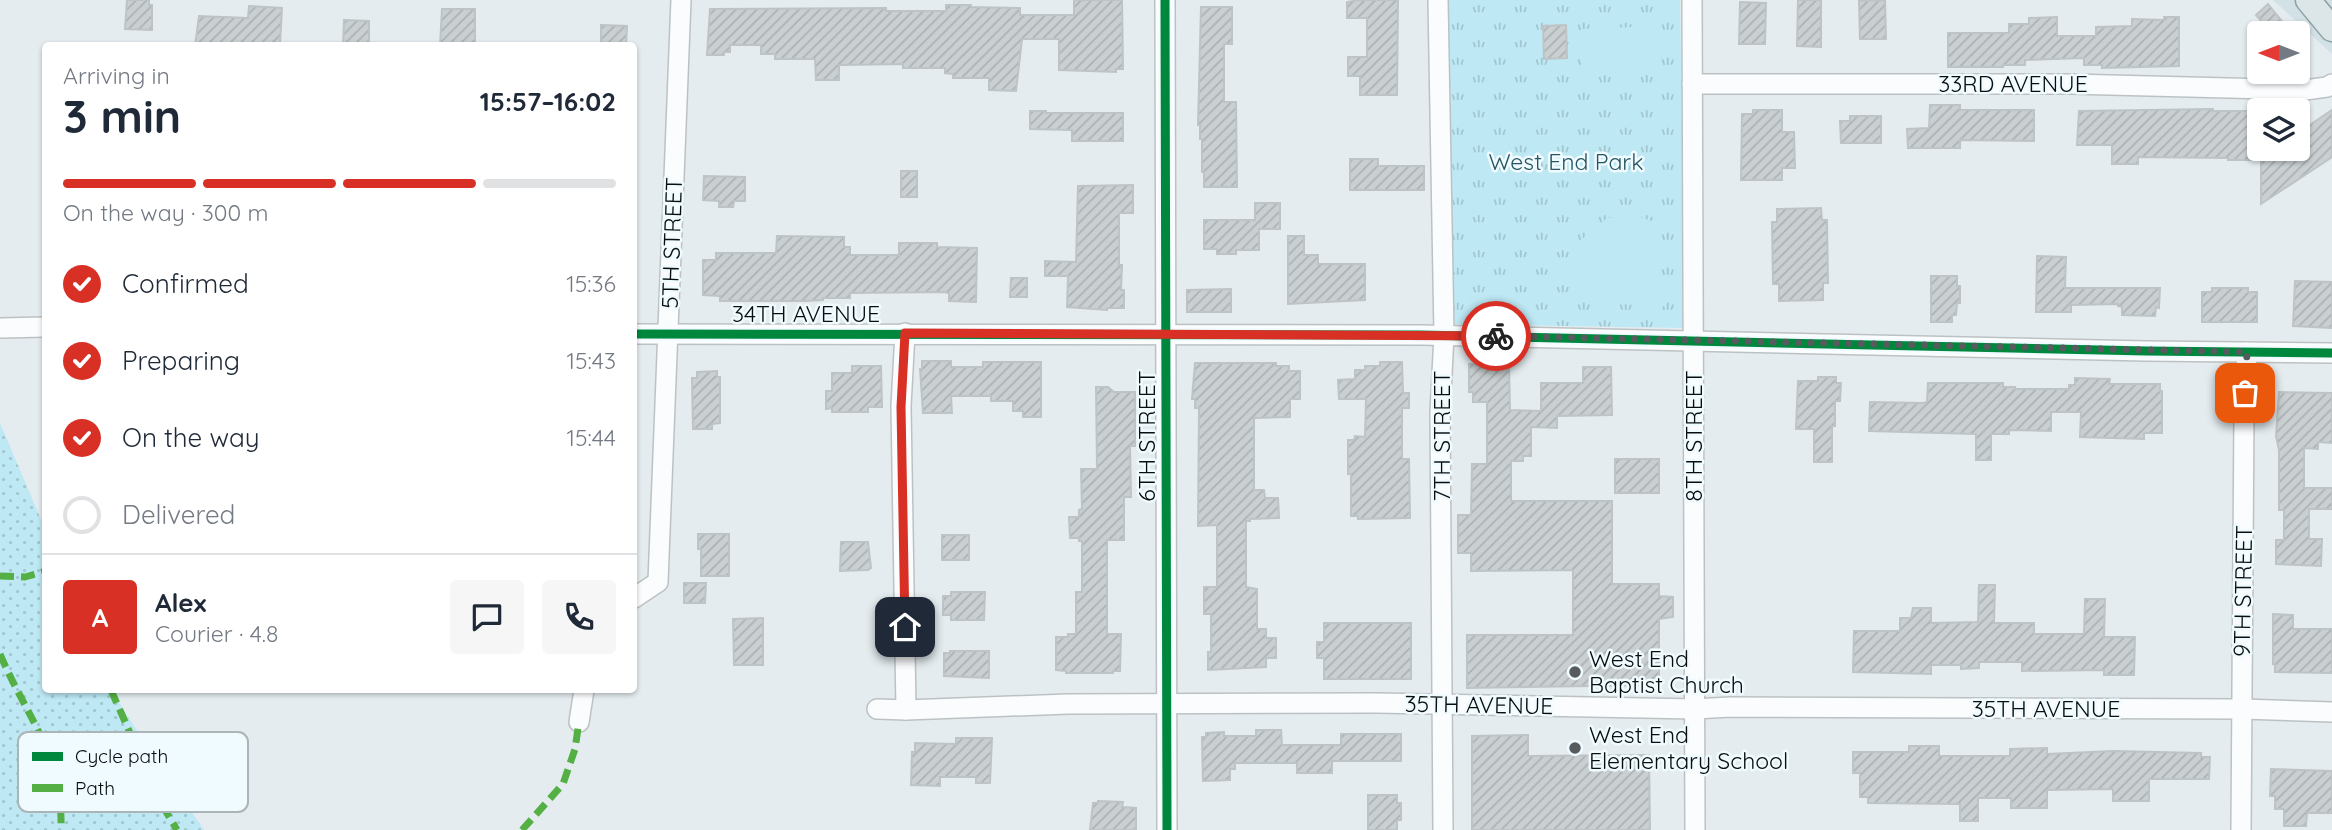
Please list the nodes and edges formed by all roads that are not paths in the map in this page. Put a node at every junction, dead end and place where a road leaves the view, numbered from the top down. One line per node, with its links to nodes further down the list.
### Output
1 (681, 0): 13 (street, 5TH STREET)
2 (1165, 0): 14 (street, 6TH STREET)
3 (1438, 0): 15 (street, 7TH STREET)
4 (1692, 0): 7 (street, 8TH STREET)
5 (2308, 0): 6 (main road)
6 (2332, 29)
7 (1692, 84): 8 (street, 33RD AVENUE); 16 (street, 8TH STREET)
8 (2332, 84)
9 (42, 327): 10 (street)
10 (0, 328)
11 (905, 333): 13 (street, 34TH AVENUE); 14 (street, 34TH AVENUE); 26 (street)
12 (637, 334): 13 (street, 34TH AVENUE)
13 (668, 334): 19 (street, 5TH STREET)
14 (1167, 335): 15 (street, 34TH AVENUE); 21 (street, 6TH STREET)
15 (1444, 335): 16 (street, 34TH AVENUE); 22 (street, 7TH STREET)
16 (1693, 341): 17 (street, 34TH AVENUE); 24 (street, 8TH STREET)
17 (2247, 352): 18 (street, 34TH AVENUE); 25 (street, 9TH STREET)
18 (2332, 353)
19 (637, 596)
20 (584, 693): 28 (street)
21 (1167, 703): 22 (street, 35TH AVENUE); 26 (street, 35TH AVENUE); 29 (street, 6TH STREET)
22 (1441, 705): 24 (street, 35TH AVENUE); 30 (street, 7TH STREET)
23 (877, 709): 26 (street, 35TH AVENUE)
24 (1695, 709): 25 (street, 35TH AVENUE); 31 (street, 8TH STREET)
25 (2242, 709): 27 (street, 35TH AVENUE); 32 (street, 9TH STREET)
26 (906, 710)
27 (2332, 712)
28 (579, 722)
29 (1167, 830)
30 (1443, 830)
31 (1696, 830)
32 (2241, 830)

